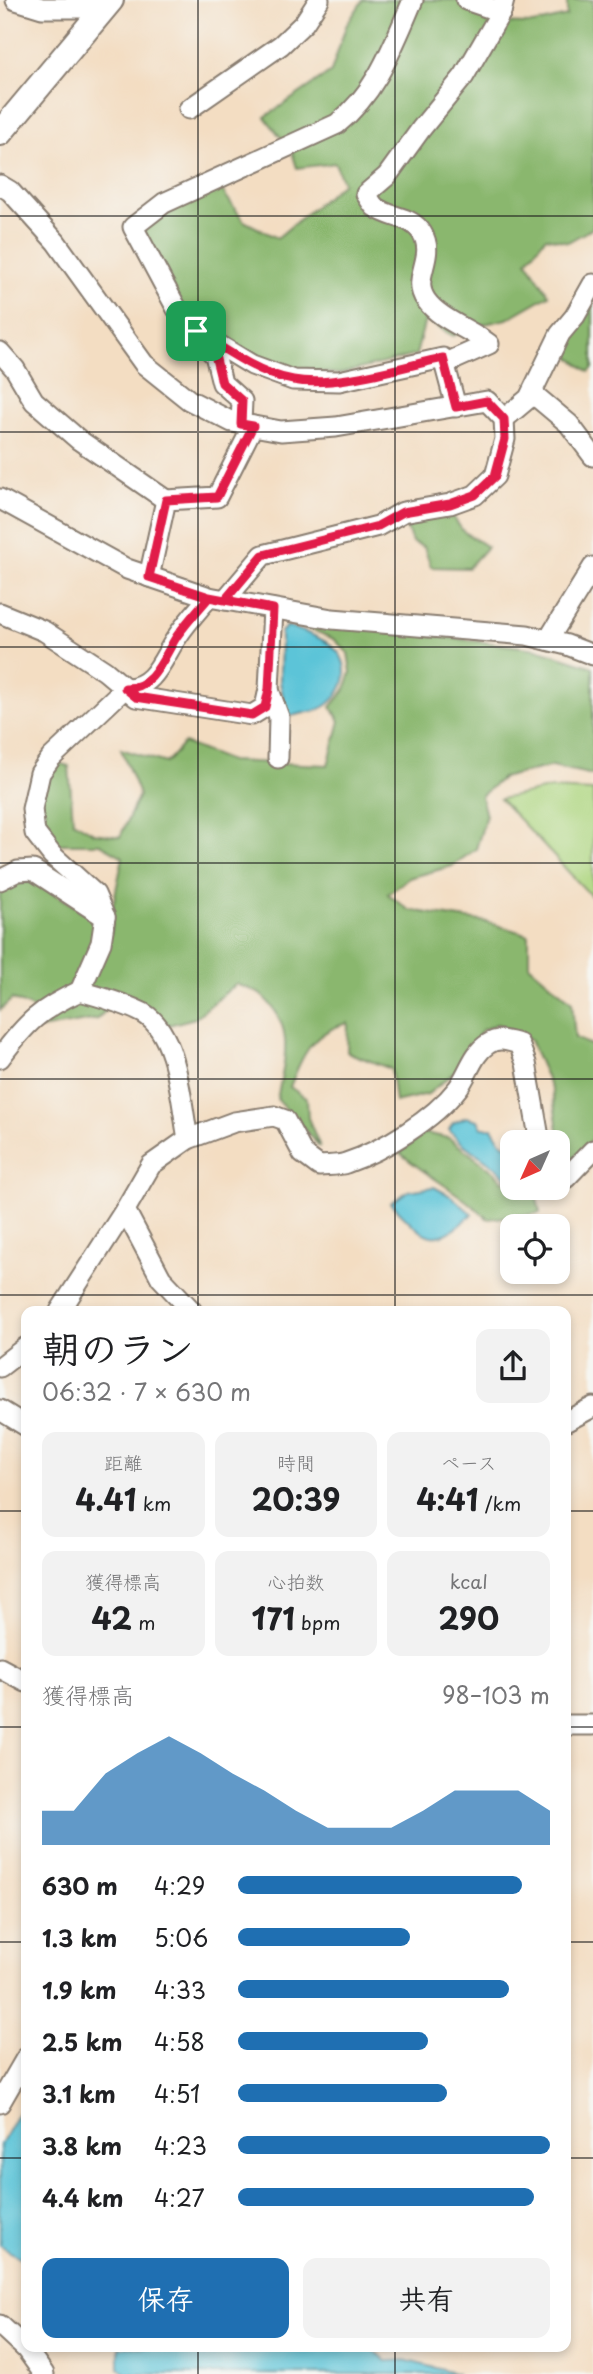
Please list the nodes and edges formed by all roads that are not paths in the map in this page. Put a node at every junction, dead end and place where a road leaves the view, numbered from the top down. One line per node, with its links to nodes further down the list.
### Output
1 (16, 0): 5 (street)
2 (319, 0): 7 (street)
3 (413, 0): 11 (street)
4 (466, 0): 6 (street)
5 (108, 4): 8 (main road)
6 (502, 6): 13 (street)
7 (189, 109)
8 (0, 133)
9 (0, 185): 17 (street)
10 (593, 284): 14 (street)
11 (196, 331): 13 (street); 17 (street)
12 (0, 352): 20 (street)
13 (444, 364): 15 (street)
14 (532, 393): 16 (street); 18 (street)
15 (456, 407): 16 (street); 17 (street)
16 (504, 419): 23 (street)
17 (247, 425): 20 (street)
18 (593, 456)
19 (0, 499): 22 (street)
20 (166, 500): 22 (street)
21 (593, 567): 26 (street)
22 (149, 577): 23 (street)
23 (217, 598): 24 (street); 28 (street)
24 (273, 609): 26 (street); 29 (street)
25 (0, 613): 28 (street)
26 (548, 640): 27 (street)
27 (593, 654)
28 (125, 688): 29 (street); 32 (street)
29 (269, 689): 30 (street)
30 (278, 758)
31 (0, 880): 32 (street)
32 (105, 917): 33 (street)
33 (80, 991): 34 (street); 36 (street)
34 (0, 1058)
35 (538, 1130): 36 (street)
36 (188, 1139): 39 (street)
37 (593, 1150): 38 (street)
38 (570, 1174)
39 (125, 1210): 40 (street); 41 (street)
40 (63, 1306)
41 (187, 1306)
42 (21, 1352): 43 (street)
43 (0, 1367)
44 (593, 1407): 46 (street)
45 (0, 1410): 47 (street)
46 (571, 1419)
47 (21, 1423)
48 (0, 1668): 49 (street)
49 (21, 1679)
50 (571, 1725): 51 (street)
51 (593, 1725)
52 (21, 2067): 53 (street)
53 (0, 2103)
54 (0, 2325): 55 (street)
55 (21, 2344)
56 (28, 2352): 57 (street)
57 (44, 2374)

